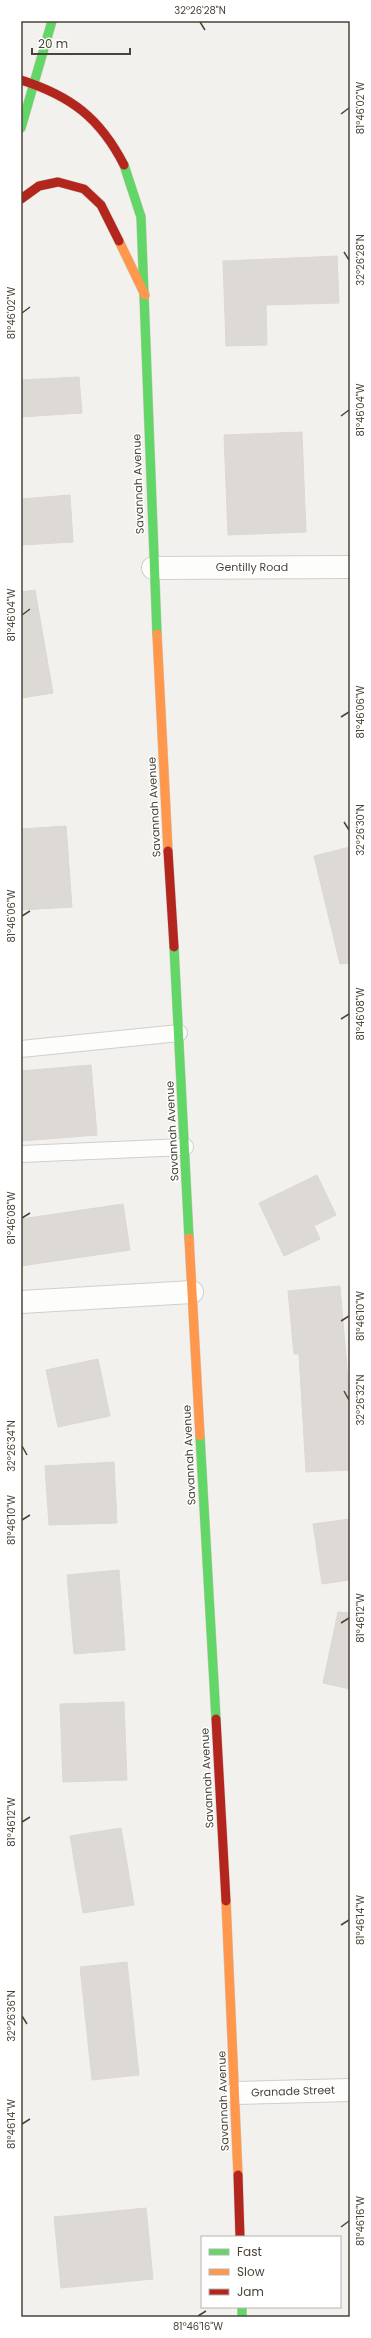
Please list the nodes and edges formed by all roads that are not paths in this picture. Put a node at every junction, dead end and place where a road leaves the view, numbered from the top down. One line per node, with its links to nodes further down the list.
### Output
1 (52, 21): 3 (street)
2 (21, 80): 3 (street, Savannah Avenue)
3 (35, 84): 4 (street); 6 (street, Savannah Avenue)
4 (21, 128)
5 (21, 199): 6 (street)
6 (145, 295): 8 (street, Savannah Avenue)
7 (350, 566): 8 (street, Gentilly Road)
8 (153, 568): 9 (street, Savannah Avenue)
9 (178, 1032): 10 (lane); 11 (street, Savannah Avenue)
10 (21, 1049)
11 (185, 1147): 12 (lane); 13 (street, Savannah Avenue)
12 (21, 1154)
13 (192, 1292): 14 (street); 16 (street, Savannah Avenue)
14 (21, 1302)
15 (350, 2090): 16 (street, Granade Street)
16 (236, 2093): 17 (street, Savannah Avenue)
17 (240, 2236)

